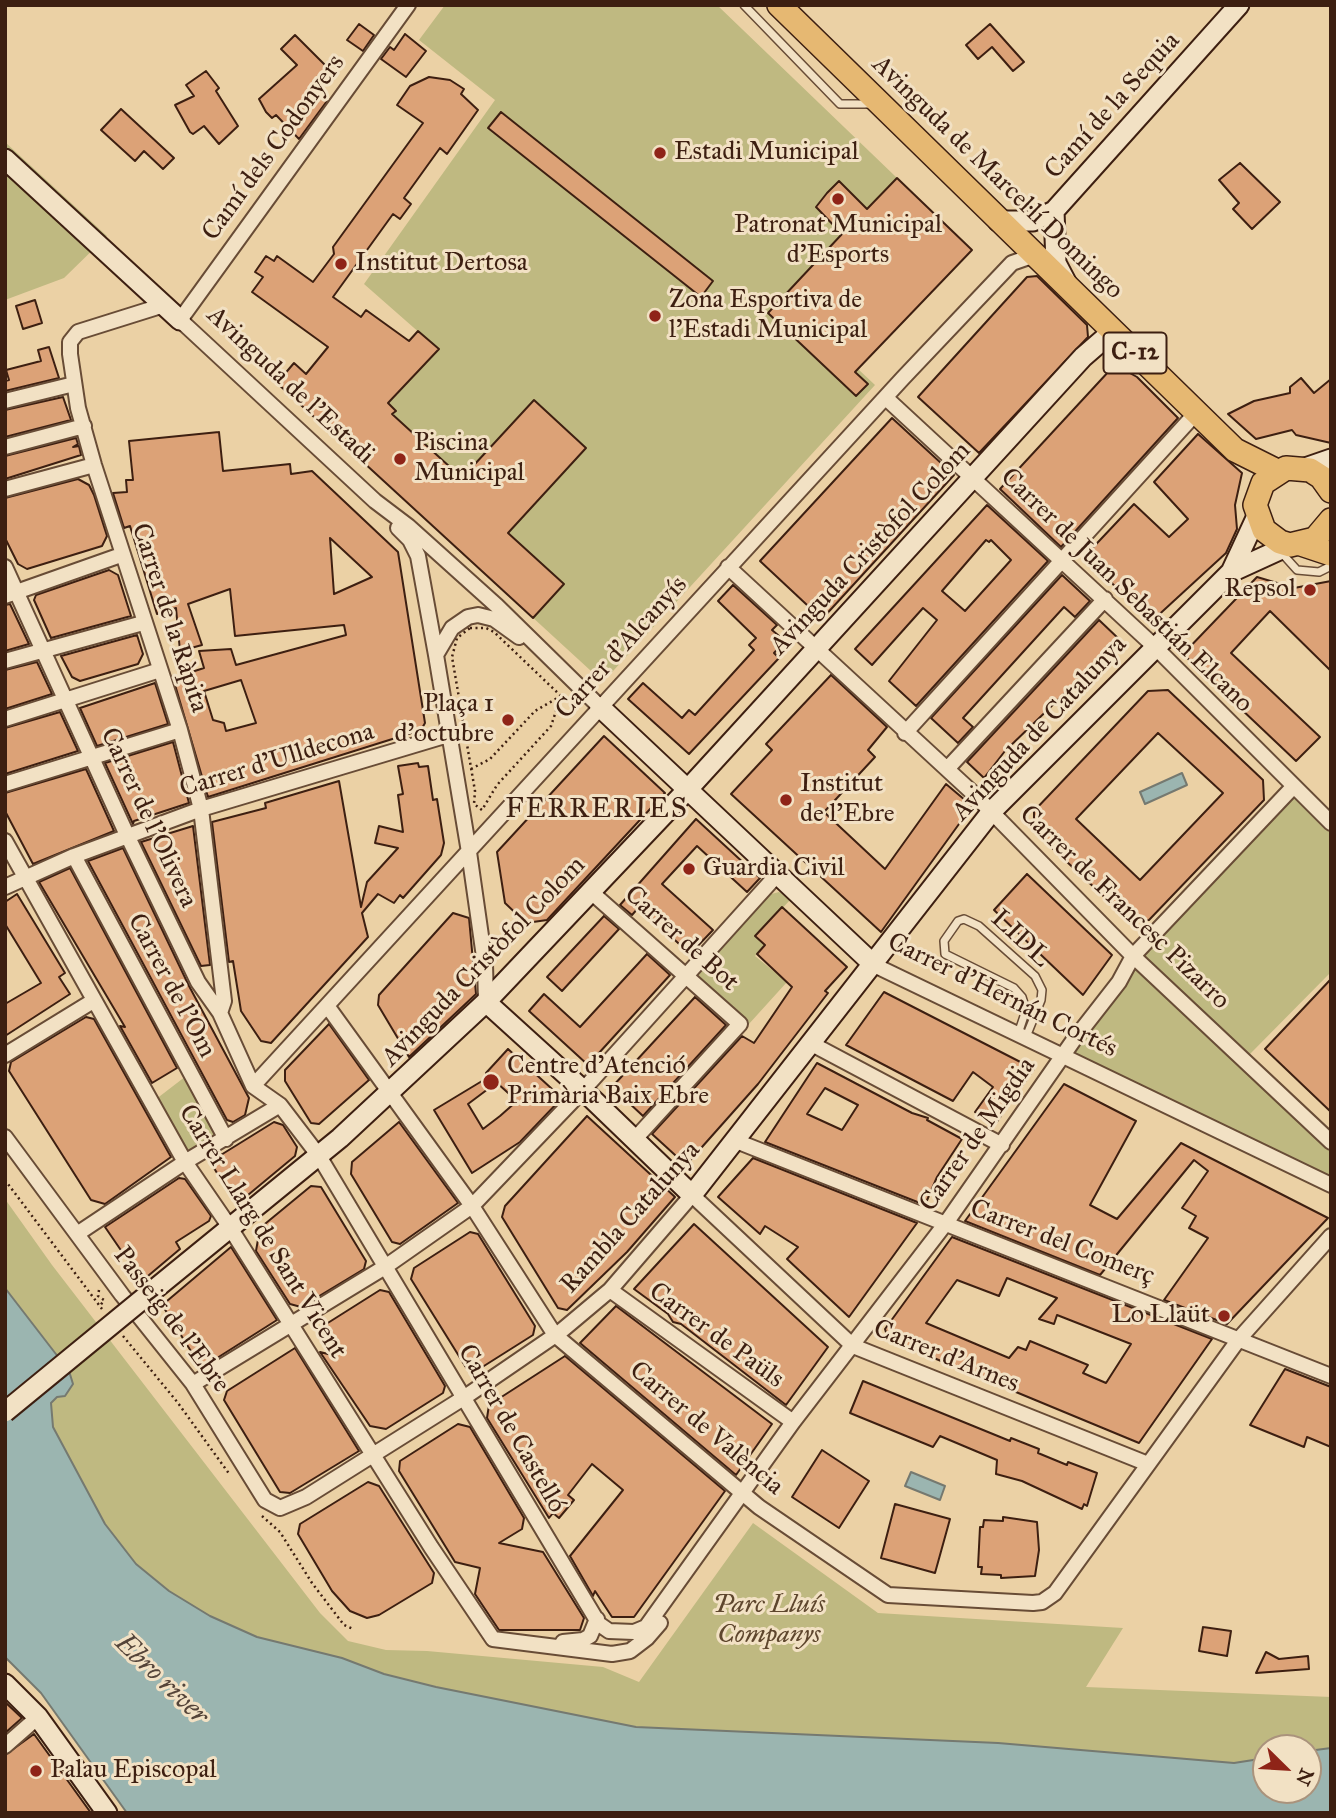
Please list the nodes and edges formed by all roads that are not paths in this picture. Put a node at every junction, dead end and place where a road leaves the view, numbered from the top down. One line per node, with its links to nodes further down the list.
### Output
1 (408, 5): 12 (street, Camí dels Codonyers)
2 (744, 5): 5 (lane)
3 (779, 5): 5 (main road, Avinguda de Marcel·lí Domingo / C-12)
4 (1239, 5): 7 (street, Camí de la Sequia)
5 (878, 104): 8 (main road, Avinguda de Marcel·lí Domingo / C-12)
6 (5, 159): 11 (street, Avinguda de l'Estadi)
7 (1054, 211): 8 (street); 10 (street)
8 (998, 220): 9 (main road, Avinguda de Marcel·lí Domingo / C-12)
9 (1035, 255): 10 (main road, Avinguda de Marcel·lí Domingo / C-12); 15 (street, Carrer d'Alcanyís)
10 (1070, 291): 13 (main road, Avinguda de Marcel·lí Domingo / C-12)
11 (164, 305): 12 (street, Avinguda de l'Estadi); 14 (street, Carrer de la Ràpita)
12 (180, 320): 28 (street, Avinguda de l'Estadi)
13 (1113, 331): 17 (main road, Avinguda de Marcel·lí Domingo / C-12); 25 (street, Avinguda Cristòfol Colom)
14 (74, 384): 16 (street); 18 (street, Carrer de la Ràpita)
15 (886, 398): 25 (street, Carrer de Juan Sebastián Elcano); 39 (street, Carrer d'Alcanyís)
16 (5, 401)
17 (1196, 413): 20 (main road, Avinguda de Marcel·lí Domingo / C-12); 35 (street)
18 (83, 426): 19 (street); 22 (street, Carrer de la Ràpita)
19 (5, 447)
20 (1235, 450): 24 (main road, Avinguda de Marcel·lí Domingo / C-12); 29 (main road, Avinguda de Marcel·lí Domingo / C-12)
21 (1331, 459): 23 (street)
22 (94, 465): 26 (street); 33 (street, Carrer de la Ràpita)
23 (1304, 468): 24 (main road); 27 (main road)
24 (1277, 471): 29 (main road)
25 (972, 478): 35 (street, Carrer de Juan Sebastián Elcano); 46 (street, Avinguda Cristòfol Colom)
26 (5, 489)
27 (1331, 491)
28 (375, 501): 34 (street, Avinguda de l'Estadi); 36 (street)
29 (1259, 515): 31 (main road); 40 (street)
30 (1331, 520): 31 (main road)
31 (1290, 546): 32 (main road); 37 (lane); 40 (street)
32 (1331, 554)
33 (121, 555): 41 (street); 43 (street, Carrer de la Ràpita)
34 (447, 560): 36 (street); 49 (street, Avinguda de l'Estadi)
35 (1062, 562): 42 (street, Carrer de Juan Sebastián Elcano); 55 (street)
36 (420, 566): 47 (street)
37 (1331, 566)
38 (5, 567): 41 (street, Carrer de l'Olivera)
39 (728, 568): 46 (street, Carrer de Francesc Pizarro); 52 (street, Carrer d'Alcanyís)
40 (1231, 572): 44 (street, Avinguda de Catalunya)
41 (11, 593): 45 (street, Carrer de l'Olivera)
42 (1105, 599): 44 (street, Carrer de Juan Sebastián Elcano); 58 (street)
43 (143, 623): 45 (street); 50 (street, Carrer de la Ràpita)
44 (1154, 646): 60 (street, Carrer de Juan Sebastián Elcano); 63 (street, Avinguda de Catalunya)
45 (44, 650): 48 (street); 51 (street, Carrer de l'Olivera)
46 (815, 650): 55 (street, Carrer de Francesc Pizarro); 61 (street, Avinguda Cristòfol Colom)
47 (436, 655): 49 (street); 56 (street)
48 (5, 661)
49 (555, 666): 52 (street, Avinguda de l'Estadi)
50 (160, 670): 51 (street); 54 (street, Carrer de la Ràpita)
51 (66, 701): 53 (street); 57 (street, Carrer de l'Olivera)
52 (600, 707): 61 (street, Carrer d'Hernán Cortés); 67 (street, Carrer d'Alcanyís)
53 (5, 719)
54 (180, 730): 57 (street); 62 (street, Carrer de la Ràpita)
55 (905, 733): 58 (street, Carrer de Francesc Pizarro)
56 (449, 735): 62 (street, Carrer d'Ulldecona); 67 (street)
57 (91, 755): 59 (street); 65 (street, Carrer de l'Olivera)
58 (947, 769): 63 (street, Carrer de Francesc Pizarro)
59 (5, 784)
60 (1293, 787): 64 (street, Carrer de Juan Sebastián Elcano); 73 (street, Carrer de Migdia)
61 (689, 788): 69 (street, Carrer d'Hernán Cortés); 72 (street, Avinguda Cristòfol Colom)
62 (201, 808): 65 (street, Carrer d'Ulldecona); 79 (street, Carrer de la Ràpita)
63 (992, 811): 73 (street, Carrer de Francesc Pizarro); 74 (street, Avinguda de Catalunya)
64 (1331, 823)
65 (127, 835): 68 (street, Carrer d'Ulldecona); 79 (street, Carrer de l'Olivera)
66 (5, 841): 70 (street, Carrer Llarg de Sant Vicent)
67 (469, 852): 77 (street); 78 (street, Carrer d'Alcanyís)
68 (74, 856): 70 (street, Carrer d'Ulldecona); 89 (street, Carrer de l'Om)
69 (776, 876): 74 (street, Carrer d'Hernán Cortés); 75 (street)
70 (22, 877): 71 (street, Carrer d'Ulldecona); 76 (street, Carrer Llarg de Sant Vicent)
71 (5, 887)
72 (590, 891): 75 (street, Carrer de Bot); 77 (street, Avinguda Cristòfol Colom)
73 (1133, 956): 83 (street, Carrer de Migdia); 92 (street, Carrer de Francesc Pizarro)
74 (874, 965): 80 (street, Carrer d'Hernán Cortés); 81 (street, Rambla Catalunya)
75 (686, 975): 85 (street); 90 (street, Carrer de Bot)
76 (93, 1001): 82 (street); 95 (street, Carrer Llarg de Sant Vicent)
77 (486, 1002): 85 (street); 86 (street, Avinguda Cristòfol Colom)
78 (328, 1007): 84 (street, Carrer d'Alcanyís); 86 (street, Carrer de València)
79 (220, 1013): 84 (street, Carrer de l'Olivera)
80 (1022, 1035): 80 (lane, LIDL); 83 (street, Carrer d'Hernán Cortés)
81 (812, 1044): 91 (street, Rambla Catalunya); 93 (street)
82 (5, 1055)
83 (1063, 1056): 93 (street, Carrer de Migdia); 96 (street, Carrer d'Hernán Cortés)
84 (253, 1086): 87 (street, Carrer de Castelló)
85 (583, 1090): 90 (street); 98 (street)
86 (392, 1093): 94 (street, Avinguda Cristòfol Colom); 98 (street, Carrer de València)
87 (281, 1105): 89 (street); 94 (street, Carrer de Castelló)
88 (5, 1137): 101 (street, Passeig de l'Ebre)
89 (226, 1139): 95 (street)
90 (634, 1140): 97 (street)
91 (736, 1140): 97 (street, Rambla Catalunya); 99 (street, Carrer del Comerç)
92 (1331, 1142)
93 (1002, 1145): 99 (street, Carrer de Migdia)
94 (319, 1156): 100 (street, Avinguda Cristòfol Colom); 103 (street, Carrer de Castelló)
95 (185, 1162): 100 (street, Carrer Llarg de Sant Vicent); 101 (street)
96 (1331, 1185)
97 (692, 1195): 104 (street, Rambla Catalunya); 108 (street, Carrer d'Arnes)
98 (472, 1206): 103 (street); 106 (street, Carrer de València)
99 (946, 1223): 107 (street, Carrer del Comerç); 108 (street, Carrer de Migdia)
100 (229, 1226): 105 (street, Carrer Llarg de Sant Vicent); 112 (street, Avinguda Cristòfol Colom, bridge)
101 (77, 1234): 110 (street, Passeig de l'Ebre)
102 (1331, 1236): 107 (street, Carrer de València)
103 (385, 1267): 105 (street); 111 (street, Carrer de Castelló)
104 (610, 1290): 106 (street, Rambla Catalunya); 113 (street, Carrer de Paüls)
105 (291, 1324): 110 (street); 114 (street, Carrer Llarg de Sant Vicent)
106 (555, 1335): 111 (street, Rambla Catalunya); 116 (street, Carrer de València)
107 (1239, 1339): 109 (street, Carrer del Comerç); 115 (street, Carrer de València)
108 (853, 1346): 113 (street, Carrer de Migdia); 115 (street, Carrer d'Arnes)
109 (1331, 1376)
110 (192, 1384): 117 (street, Passeig de l'Ebre)
111 (466, 1397): 114 (street, Rambla Catalunya); 119 (street, Carrer de Castelló)
112 (5, 1412)
113 (793, 1422): 116 (street, Carrer de Migdia)
114 (373, 1453): 117 (street, Rambla Catalunya); 120 (street, Carrer Llarg de Sant Vicent)
115 (1148, 1464): 118 (street, Carrer de València)
116 (744, 1492): 118 (street, Carrer de València); 119 (street)
117 (306, 1497)
118 (759, 1507): 120 (street)
119 (597, 1619): 120 (street)
120 (548, 1645)
121 (5, 1684): 122 (street)
122 (38, 1717): 123 (street); 124 (street)
123 (5, 1746)
124 (107, 1813)

